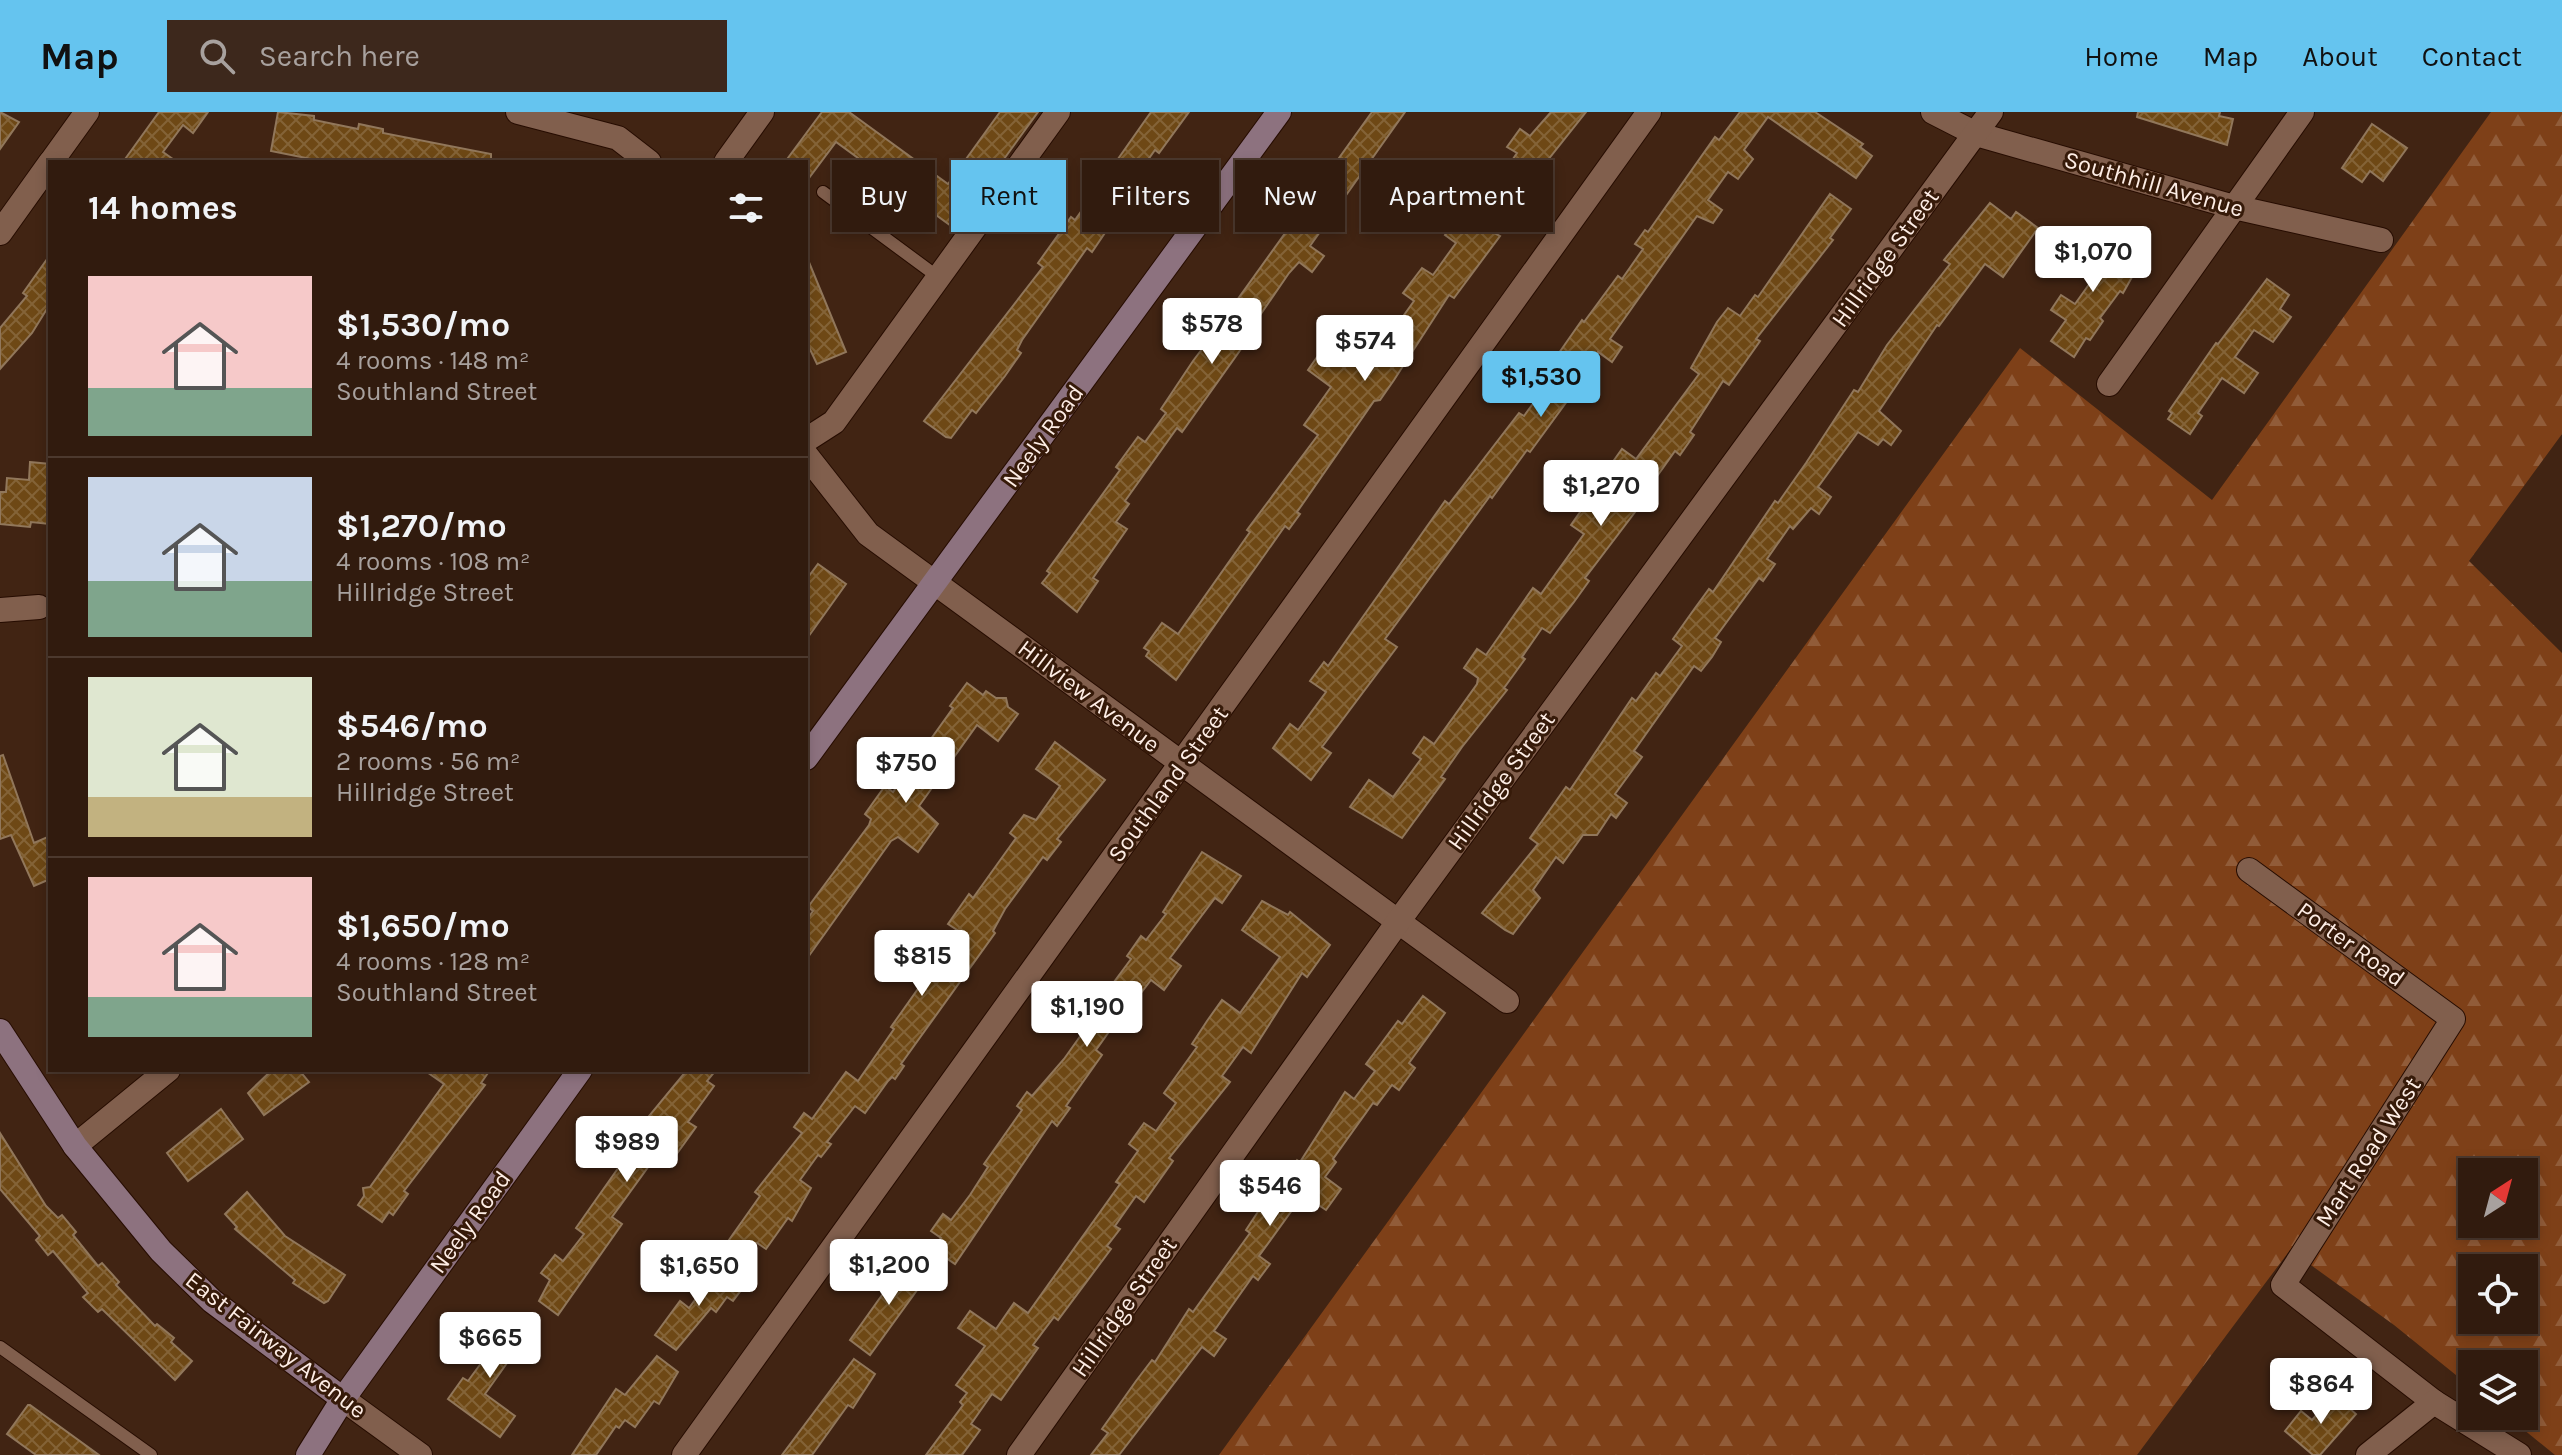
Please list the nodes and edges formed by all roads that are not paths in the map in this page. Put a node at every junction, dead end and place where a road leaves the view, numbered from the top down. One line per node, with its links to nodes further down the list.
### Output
1 (87, 112): 11 (street)
2 (518, 112): 12 (street)
3 (762, 112): 13 (street)
4 (1058, 112): 19 (street)
5 (1279, 112): 23 (street, Neely Road)
6 (1649, 112): 27 (street, Southland Street)
7 (1933, 112): 10 (street, Southhill Avenue)
8 (1991, 112): 10 (street, Hillridge Street)
9 (2302, 112): 16 (street)
10 (1976, 134): 16 (street, Southhill Avenue); 29 (street, Hillridge Street)
11 (52, 160)
12 (646, 160)
13 (727, 160)
14 (48, 166): 17 (street)
15 (823, 192): 19 (lane)
16 (2234, 207): 18 (street, Southhill Avenue); 20 (street)
17 (0, 233)
18 (2381, 240)
19 (938, 277): 21 (street)
20 (2109, 384)
21 (808, 439)
22 (808, 458): 23 (street, Hillview Avenue)
23 (936, 583): 26 (street, Neely Road); 27 (street, Hillview Avenue)
24 (39, 607): 25 (street)
25 (0, 610)
26 (808, 755)
27 (1182, 765): 29 (street, Hillview Avenue); 42 (street, Southland Street)
28 (2249, 870): 31 (street, Porter Road)
29 (1400, 919): 30 (street, Hillview Avenue); 43 (street, Hillridge Street)
30 (1507, 1001)
31 (2453, 1019): 38 (street, Mart Road West)
32 (0, 1031): 35 (street, East Fairway Avenue)
33 (166, 1072): 35 (street)
34 (579, 1072): 37 (street, Neely Road)
35 (75, 1146): 37 (street, East Fairway Avenue)
36 (0, 1347): 39 (lane)
37 (343, 1399): 40 (street, Neely Road); 41 (street, East Fairway Avenue)
38 (2434, 1402): 44 (street); 45 (street)
39 (151, 1455)
40 (308, 1455)
41 (420, 1455)
42 (684, 1455)
43 (1019, 1455)
44 (2368, 1455)
45 (2519, 1455)

